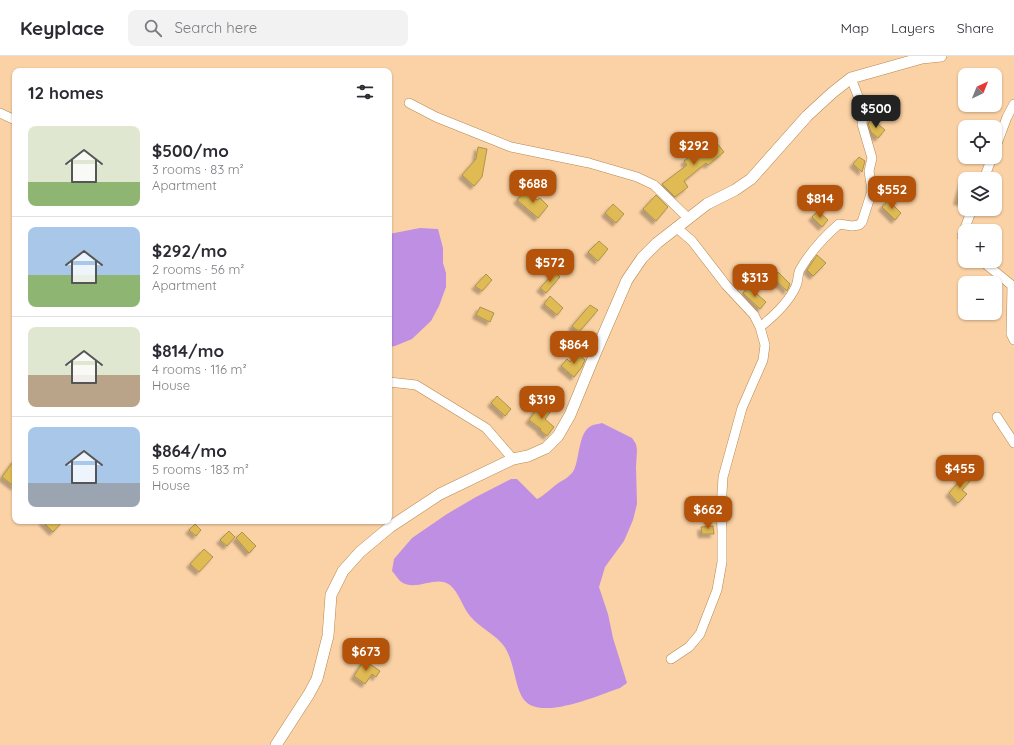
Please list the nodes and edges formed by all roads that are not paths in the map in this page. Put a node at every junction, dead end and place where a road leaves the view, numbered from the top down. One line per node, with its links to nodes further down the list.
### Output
1 (941, 56): 2 (street)
2 (851, 78): 8 (street); 12 (street)
3 (409, 103): 8 (street)
4 (1014, 104): 7 (street)
5 (0, 113): 6 (street)
6 (12, 119)
7 (1002, 130)
8 (688, 218): 9 (street)
9 (677, 228): 12 (street); 17 (street)
10 (991, 268): 11 (street)
11 (1013, 286): 13 (street)
12 (760, 327): 18 (street)
13 (1014, 340)
14 (392, 382): 17 (street)
15 (997, 417): 16 (street)
16 (1014, 443)
17 (513, 459): 19 (street)
18 (670, 659)
19 (276, 745)

